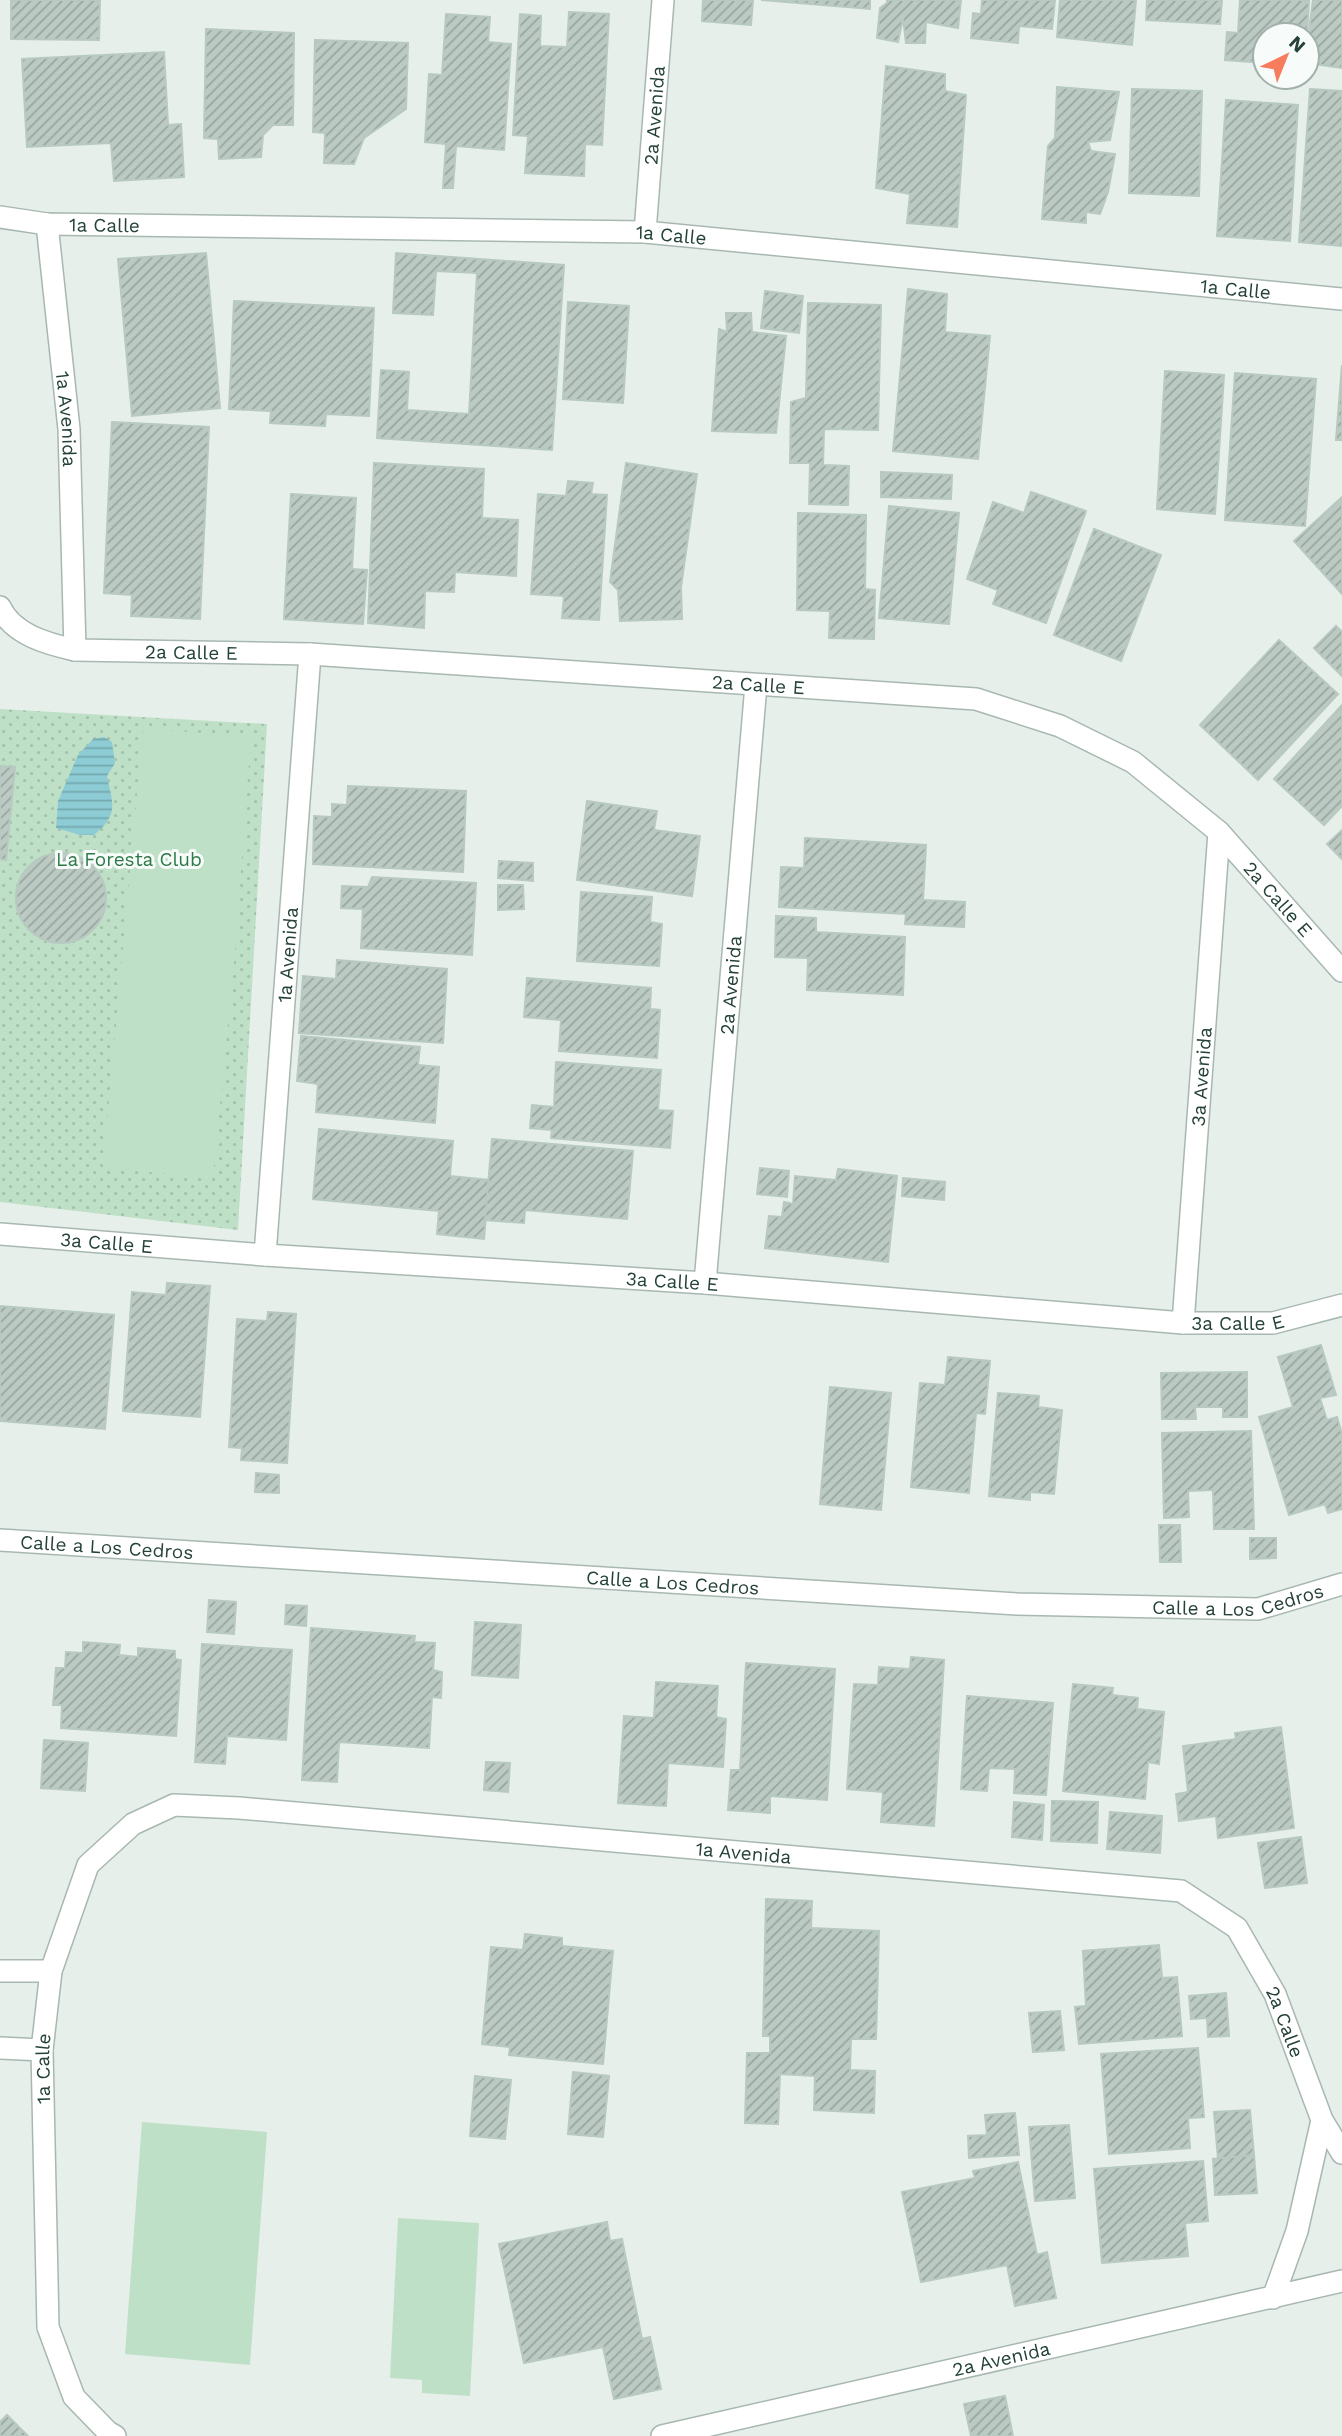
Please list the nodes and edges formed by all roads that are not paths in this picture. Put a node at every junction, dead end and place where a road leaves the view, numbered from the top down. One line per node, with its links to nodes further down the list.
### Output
1 (663, 0): 4 (street, 2a Avenida)
2 (0, 217): 3 (street, 1a Calle)
3 (47, 225): 4 (street, 1a Calle); 7 (street, 1a Avenida)
4 (646, 232): 5 (street, 1a Calle)
5 (1342, 299)
6 (0, 607): 7 (street)
7 (75, 650): 8 (street, 2a Calle E)
8 (310, 654): 9 (street, 2a Calle E); 13 (street, 1a Avenida)
9 (756, 685): 10 (street, 2a Calle E); 14 (street, 2a Avenida)
10 (1219, 832): 11 (street, 2a Calle E); 16 (street, 3a Avenida)
11 (1342, 971)
12 (0, 1234): 13 (street, 3a Calle E)
13 (265, 1255): 14 (street, 3a Calle E)
14 (705, 1283): 16 (street, 3a Calle E)
15 (1342, 1305): 16 (street, 3a Calle E)
16 (1183, 1323)
17 (0, 1540): 18 (street, Calle a Los Cedros)
18 (1342, 1584)
19 (239, 1808): 20 (street, 1a Avenida); 22 (street, 1a Calle)
20 (1237, 1928): 25 (street, 2a Calle)
21 (0, 1971): 22 (street)
22 (51, 1971): 24 (street, 1a Calle)
23 (0, 2048): 24 (street)
24 (42, 2050): 29 (street, 1a Calle)
25 (1322, 2120): 26 (street, 2a Calle); 28 (street)
26 (1342, 2153)
27 (1342, 2281): 28 (street, 2a Avenida)
28 (1273, 2298): 30 (street, 2a Avenida)
29 (111, 2434)
30 (662, 2436)

